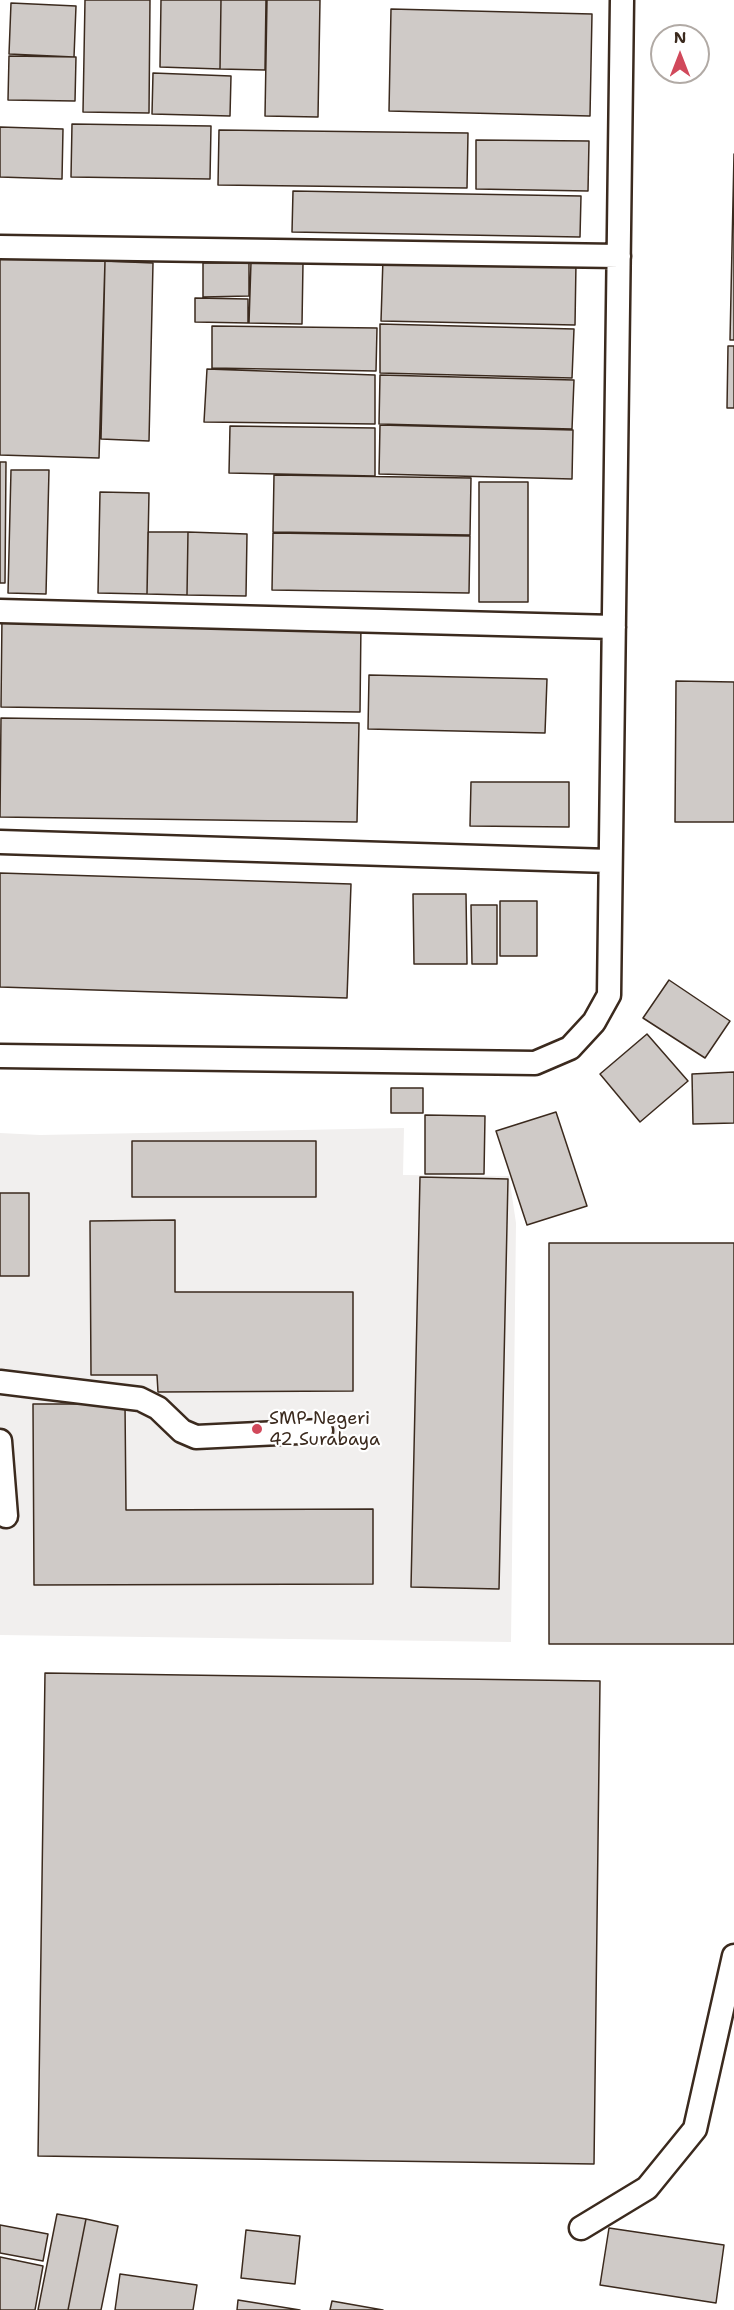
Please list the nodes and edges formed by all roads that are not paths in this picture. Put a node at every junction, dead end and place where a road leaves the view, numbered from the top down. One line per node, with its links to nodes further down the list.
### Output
1 (622, 0): 3 (lane)
2 (0, 247): 3 (lane)
3 (619, 256): 5 (lane)
4 (0, 611): 5 (lane)
5 (614, 627): 7 (lane)
6 (0, 842): 7 (lane)
7 (610, 861): 8 (lane)
8 (0, 1056)
9 (0, 1382): 10 (lane)
10 (321, 1431)
11 (0, 1442): 12 (lane)
12 (6, 1516)
13 (734, 1956): 14 (lane)
14 (581, 2228)

